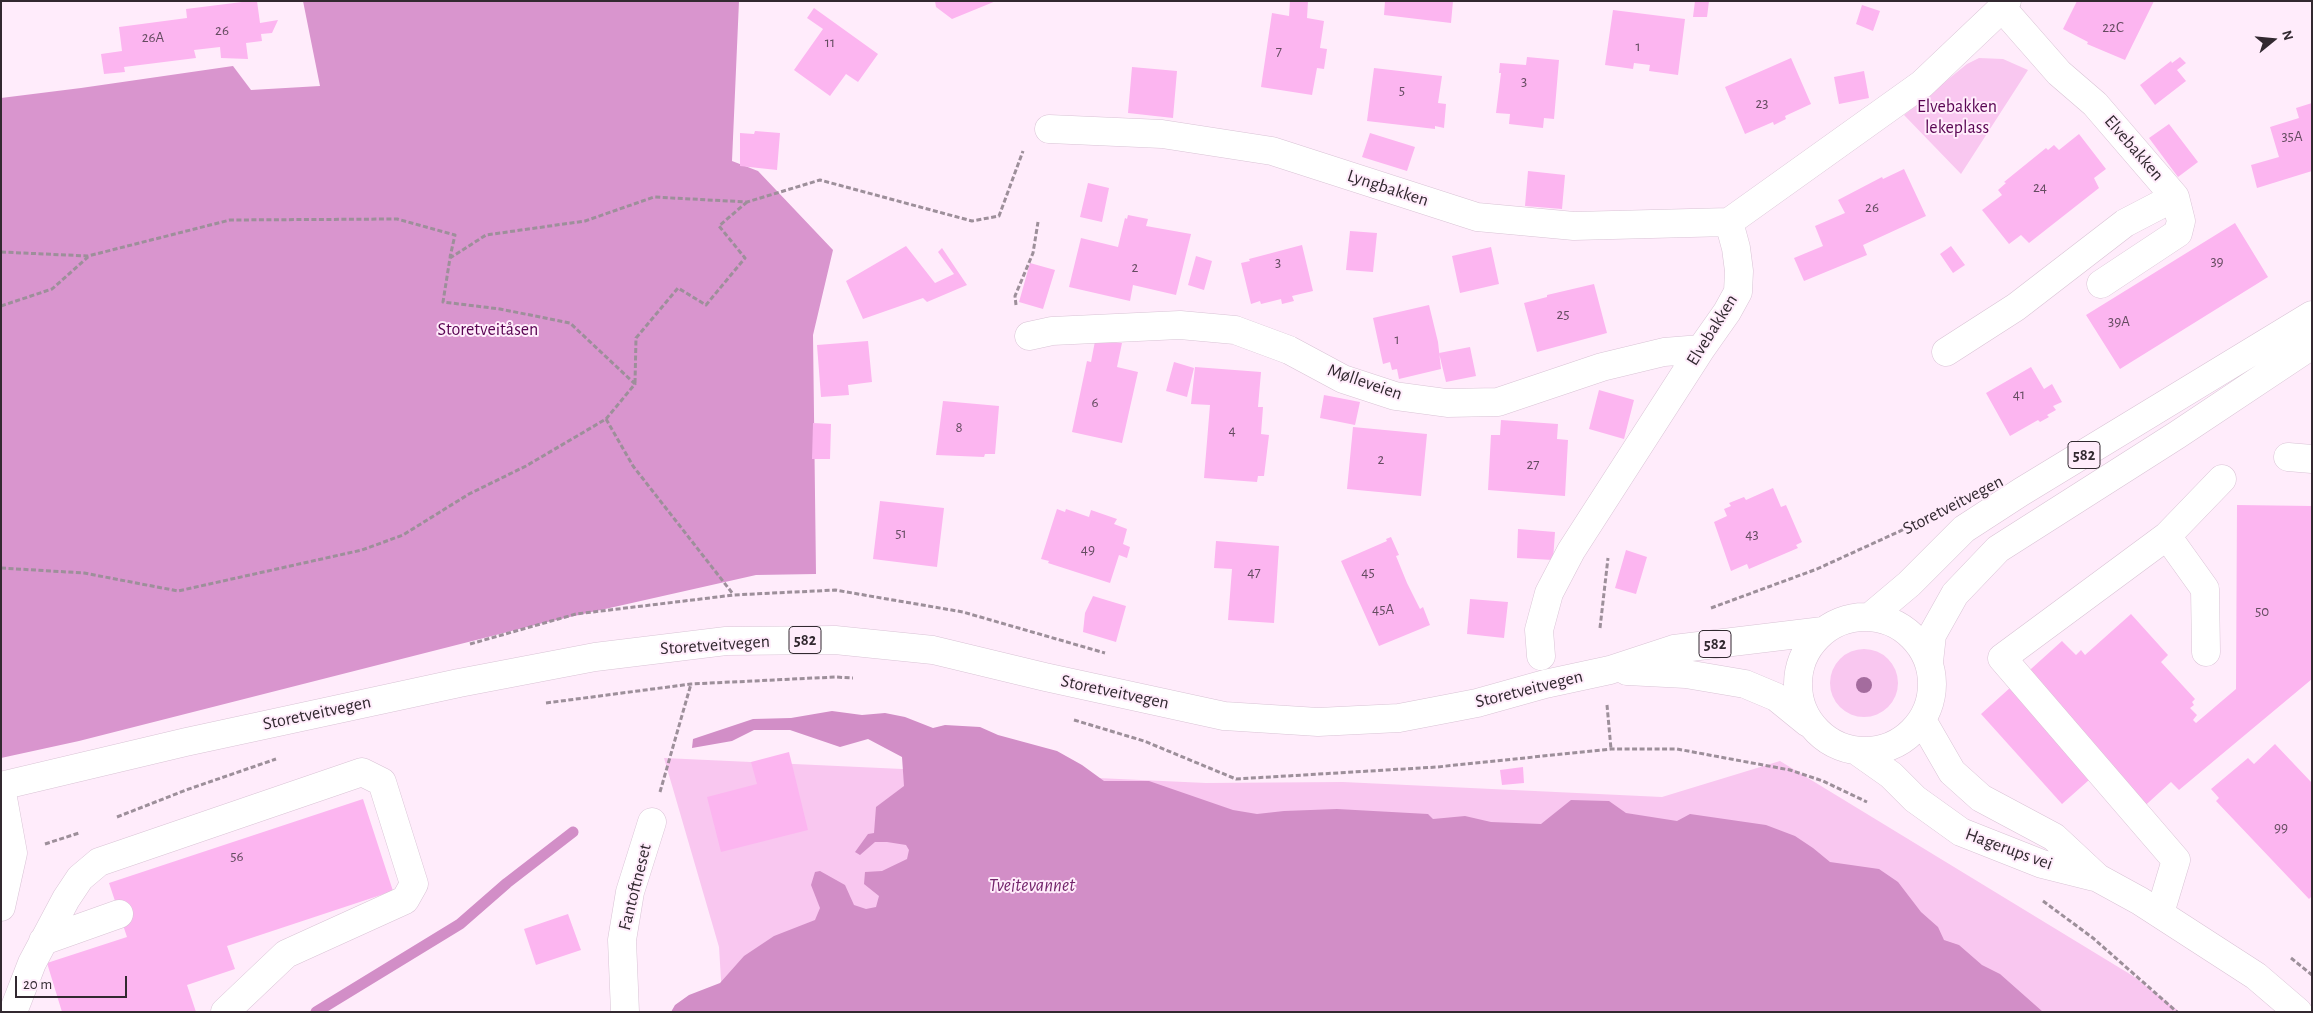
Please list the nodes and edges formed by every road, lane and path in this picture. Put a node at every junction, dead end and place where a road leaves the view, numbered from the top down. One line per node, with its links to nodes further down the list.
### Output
1 (2005, 5): 3 (main road, Elvebakken); 6 (main road, Elvebakken)
2 (1049, 129): 4 (path); 6 (main road, Lyngbakken)
3 (2175, 197): 10 (main road, Elvebakken); 17 (main road)
4 (747, 202): 9 (path); 18 (path)
5 (1038, 222): 12 (path)
6 (1729, 222): 16 (main road, Elvebakken)
7 (1, 252): 8 (path)
8 (88, 256): 9 (path); 11 (path)
9 (450, 258): 18 (path)
10 (2101, 284)
11 (1, 306)
12 (1016, 306)
13 (2312, 315): 27 (main road, Storetveitvegen / 582)
14 (1029, 336): 16 (main road, Mølleveien)
15 (2312, 345): 32 (main road, 582)
16 (1701, 349): 31 (main road, Elvebakken)
17 (1946, 352)
18 (635, 384): 19 (path)
19 (606, 419): 24 (path); 25 (path)
20 (2222, 478): 22 (main road)
21 (1924, 520): 26 (path, Storetveitvegen)
22 (2167, 536): 30 (main road); 53 (main road)
23 (1607, 564): 28 (path)
24 (1, 568)
25 (734, 595)
26 (1705, 611)
27 (1871, 616): 29 (main road, 582); 32 (main road, 582)
28 (1600, 628)
29 (1823, 630): 33 (main road, Storetveitvegen / 582); 40 (main road, 582)
30 (2206, 652)
31 (1541, 656)
32 (1929, 662): 39 (main road, 582)
33 (1610, 670): 40 (main road, Storetveitvegen / 582); 44 (main road, Storetveitvegen / 582)
34 (855, 678): 35 (path)
35 (691, 684): 37 (path); 47 (path)
36 (1607, 700): 41 (path)
37 (544, 704)
38 (1068, 719): 41 (path)
39 (1922, 720): 42 (main road, 582); 50 (main road, Hagerups vei)
40 (1812, 726): 42 (main road, 582)
41 (1611, 749): 45 (path)
42 (1857, 751): 50 (main road, Hagerups vei)
43 (284, 756): 46 (path)
44 (1, 787): 52 (main road)
45 (1875, 806)
46 (113, 819)
47 (652, 822): 60 (main road, Fantoftneset)
48 (86, 830): 49 (path)
49 (39, 846)
50 (2098, 878): 53 (main road, Hagerups vei)
51 (2040, 899): 61 (path)
52 (1, 907)
53 (2160, 913): 62 (main road, Hagerups vei)
54 (119, 914): 55 (main road)
55 (43, 941): 58 (main road); 59 (main road)
56 (1, 1009): 57 (main road)
57 (8, 1012)
58 (13, 1012)
59 (225, 1012)
60 (625, 1012)
61 (2177, 1012)
62 (2298, 1012)

